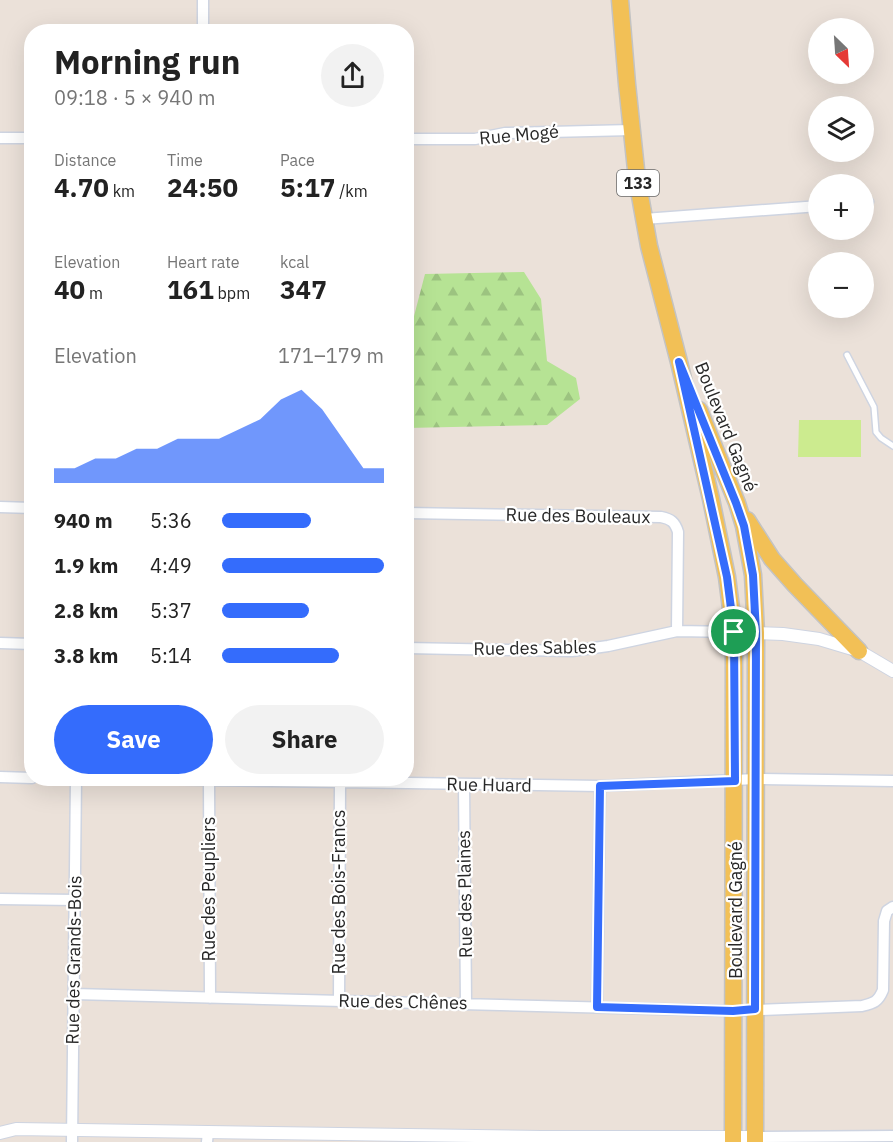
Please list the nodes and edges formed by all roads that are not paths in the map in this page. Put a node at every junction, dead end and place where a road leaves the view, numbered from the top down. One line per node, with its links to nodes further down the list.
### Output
1 (203, 0): 3 (street)
2 (620, 0): 4 (main road, 133)
3 (203, 24)
4 (632, 130): 7 (street, Rue Mogé); 9 (main road, 133)
5 (0, 138): 6 (street)
6 (24, 138)
7 (414, 139)
8 (808, 207): 9 (street)
9 (644, 219): 11 (main road, 133)
10 (847, 355): 12 (lane)
11 (679, 362): 13 (main road, Boulevard Gagné / 133); 18 (main road, Boulevard Gagné / 133)
12 (893, 446)
13 (736, 503): 19 (main road, Boulevard Gagné / 133); 23 (main road)
14 (0, 507): 15 (street)
15 (24, 508)
16 (414, 513): 17 (street, Rue des Bouleaux)
17 (677, 631): 18 (street, Rue des Sables); 22 (street, Rue des Sables)
18 (734, 632): 19 (street); 28 (main road, Boulevard Gagné / 133)
19 (756, 633): 23 (street); 27 (main road, Boulevard Gagné / 133)
20 (0, 643): 21 (street)
21 (24, 644)
22 (414, 648)
23 (859, 651): 24 (street)
24 (893, 671)
25 (0, 777): 26 (street)
26 (24, 778)
27 (756, 779): 28 (street, Rue Huard); 29 (street, Rue Huard); 44 (main road, Boulevard Gagné / 133)
28 (735, 781): 35 (street, Rue Huard); 45 (main road, Boulevard Gagné / 133)
29 (893, 781)
30 (414, 783): 31 (street, Rue Huard)
31 (464, 784): 35 (street, Rue Huard); 42 (street, Rue des Plaines)
32 (76, 786): 37 (street, Rue des Grands-Bois)
33 (209, 786): 40 (street, Rue des Peupliers)
34 (340, 786): 41 (street, Rue des Bois-Francs)
35 (600, 786): 43 (street)
36 (0, 899): 37 (street)
37 (75, 900): 39 (street, Rue des Grands-Bois)
38 (893, 907): 44 (street, Rue des Chênes)
39 (74, 994): 40 (street, Rue des Chênes); 48 (street, Rue des Grands-Bois)
40 (210, 998): 41 (street, Rue des Chênes)
41 (339, 1001): 42 (street, Rue des Chênes)
42 (466, 1004): 43 (street, Rue des Chênes)
43 (597, 1007): 45 (street, Rue des Chênes)
44 (755, 1009): 45 (street, Rue des Chênes); 56 (main road, Boulevard Gagné / 133)
45 (733, 1011): 55 (main road, Boulevard Gagné / 133)
46 (0, 1133): 48 (street)
47 (893, 1136): 56 (street)
48 (72, 1137): 49 (street)
49 (159, 1137): 50 (street)
50 (208, 1137): 51 (street)
51 (338, 1138): 52 (street)
52 (403, 1138): 53 (street)
53 (541, 1139): 54 (street)
54 (599, 1139): 55 (street)
55 (733, 1139): 56 (street)
56 (755, 1139)

